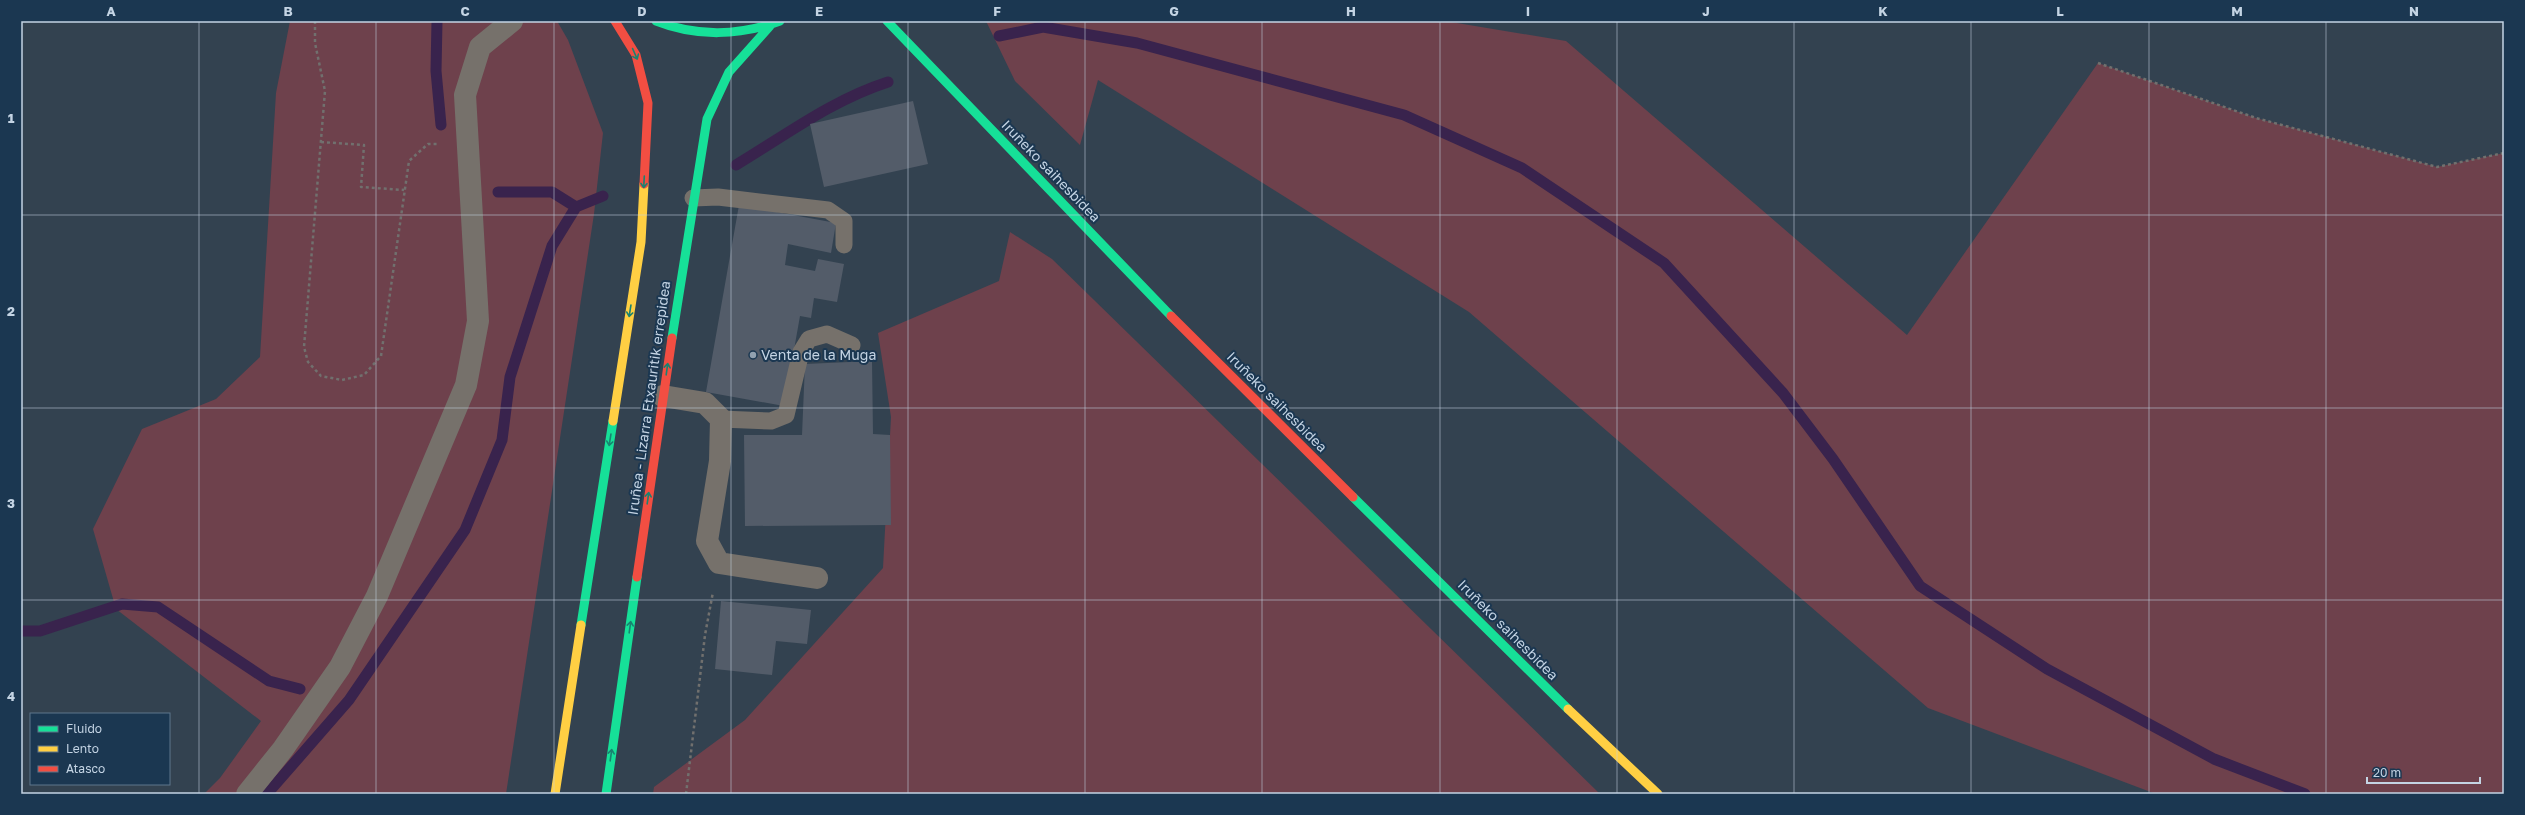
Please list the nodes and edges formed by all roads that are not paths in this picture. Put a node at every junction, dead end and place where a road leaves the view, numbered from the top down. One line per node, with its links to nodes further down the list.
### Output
1 (512, 21): 13 (street)
2 (615, 21): 14 (main road, one-way to 14)
3 (656, 21): 6 (main road)
4 (780, 21): 6 (main road)
5 (887, 21): 16 (main road, Iruñeko saihesbidea)
6 (770, 26): 7 (main road, Iruñea - Lizarra Etxauritik errepidea)
7 (694, 198): 8 (lane); 10 (main road, Iruñea - Lizarra Etxauritik errepidea, one-way to 7)
8 (844, 245)
9 (852, 345): 11 (lane)
10 (663, 396): 11 (street); 15 (main road, Iruñea - Lizarra Etxauritik errepidea, one-way to 10)
11 (721, 419): 12 (street)
12 (817, 578)
13 (247, 794)
14 (554, 794)
15 (606, 794)
16 (1658, 794)

